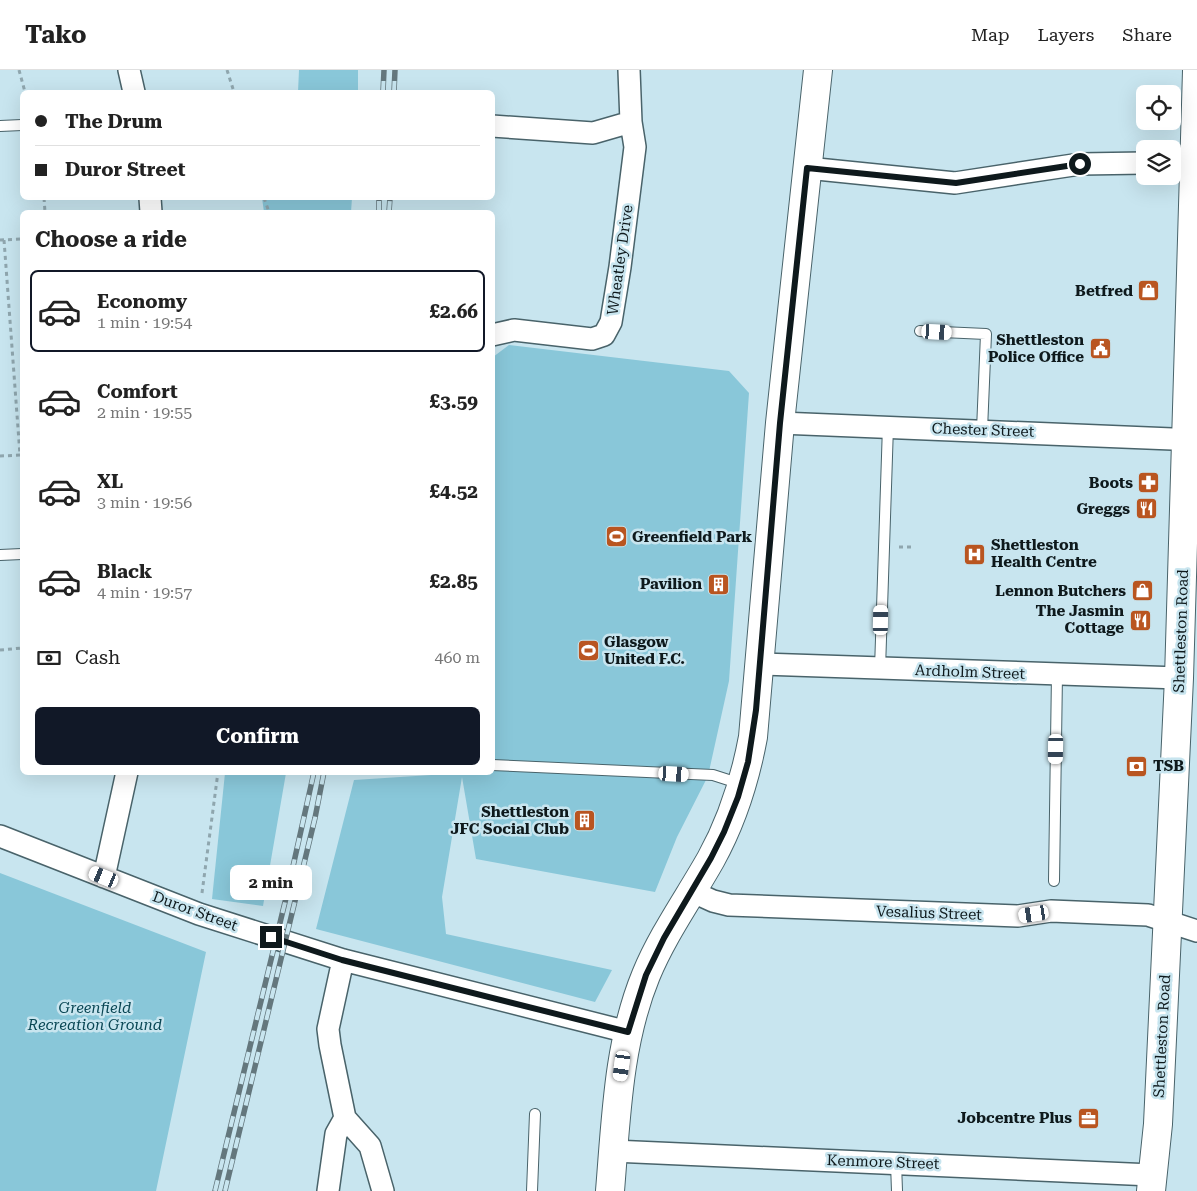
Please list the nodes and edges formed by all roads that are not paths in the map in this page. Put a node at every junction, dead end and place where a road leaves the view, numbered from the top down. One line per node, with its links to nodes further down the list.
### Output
1 (129, 70): 5 (street)
2 (629, 70): 6 (street, Wheatley Drive)
3 (818, 70): 12 (main road)
4 (1197, 71): 11 (main road, Shettleston Road)
5 (134, 90)
6 (631, 122): 9 (street); 14 (street, Wheatley Drive)
7 (20, 125): 8 (lane)
8 (0, 126)
9 (495, 127)
10 (1136, 163): 12 (street)
11 (1184, 163): 18 (main road, Shettleston Road)
12 (807, 168): 15 (main road)
13 (920, 331): 17 (lane)
14 (495, 334)
15 (780, 423): 16 (street, Chester Street); 21 (main road)
16 (888, 426): 17 (street, Chester Street); 22 (lane)
17 (982, 430): 18 (street, Chester Street)
18 (1192, 439): 24 (main road, Shettleston Road)
19 (20, 554): 20 (lane)
20 (0, 555)
21 (760, 664): 22 (street, Ardholm Street); 27 (main road)
22 (880, 669): 23 (street, Ardholm Street)
23 (1057, 674): 24 (street, Ardholm Street); 30 (lane)
24 (1179, 678): 32 (main road, Shettleston Road)
25 (495, 765): 27 (lane)
26 (126, 775): 29 (street)
27 (742, 784): 31 (main road)
28 (0, 836): 29 (street, Duror Street)
29 (104, 877): 34 (street, Duror Street)
30 (1054, 881)
31 (691, 891): 32 (street, Vesalius Street); 35 (main road)
32 (1168, 922): 33 (street, Vesalius Street); 40 (main road, Shettleston Road)
33 (1197, 931)
34 (342, 960): 35 (street, Duror Street); 37 (street)
35 (628, 1032): 38 (main road)
36 (535, 1114): 43 (lane)
37 (345, 1118): 41 (street); 42 (street)
38 (613, 1151): 39 (street, Kenmore Street); 44 (main road)
39 (896, 1163): 40 (street, Kenmore Street); 45 (lane)
40 (1152, 1183)
41 (328, 1191)
42 (383, 1191)
43 (532, 1191)
44 (610, 1191)
45 (897, 1191)

